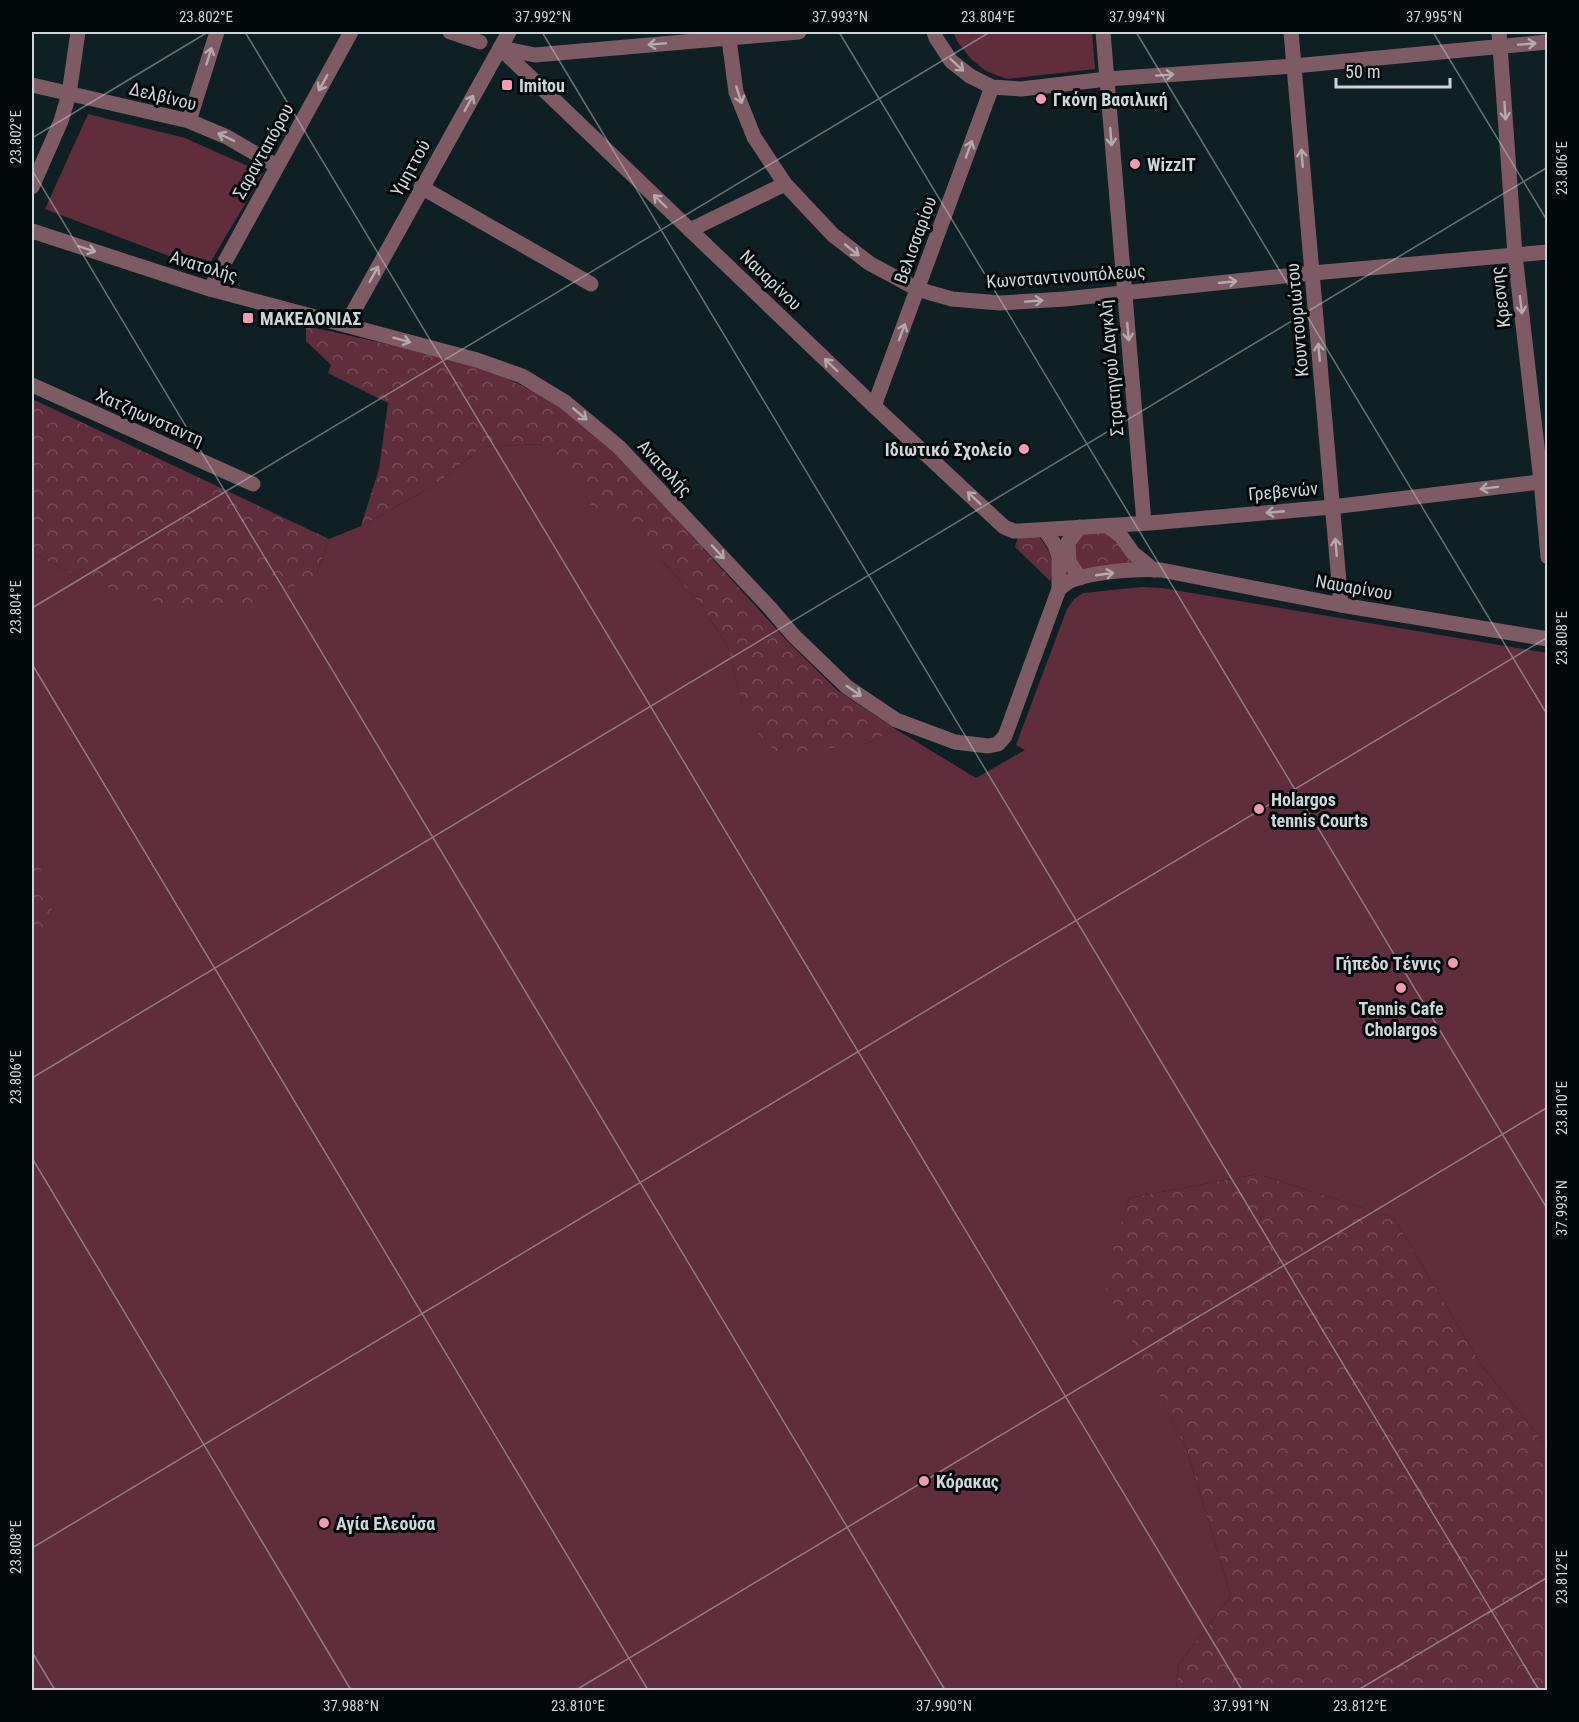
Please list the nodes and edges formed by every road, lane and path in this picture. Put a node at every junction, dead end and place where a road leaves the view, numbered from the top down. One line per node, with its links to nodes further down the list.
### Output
1 (78, 32): 19 (street)
2 (217, 32): 20 (street, one-way to 2)
3 (351, 32): 21 (street, Σαρανταπόρου, one-way to 21)
4 (450, 32): 12 (street)
5 (509, 32): 14 (street, Υμηττού)
6 (799, 32): 10 (street)
7 (934, 32): 18 (street, one-way to 18)
8 (1103, 32): 16 (street, Στρατηγού Δαγκλή)
9 (1290, 32): 15 (street, Κουντουριώτου)
10 (728, 35): 14 (street, one-way to 14); 22 (street, Κωνσταντινουπόλεως, one-way to 22)
11 (1500, 39): 13 (street, one-way to 13); 15 (street); 28 (street, Κρεσνης, one-way to 28)
12 (480, 42)
13 (1548, 42)
14 (500, 48): 24 (street, Υμηττού, one-way to 14); 25 (street, Ναυαρίνου, one-way to 14)
15 (1294, 66): 16 (street, one-way to 15); 29 (street, Κουντουριώτου, one-way to 15)
16 (1107, 79): 18 (street); 33 (street, Στρατηγού Δαγκλή, one-way to 33)
17 (32, 85): 19 (street, Δελβίνου)
18 (992, 87): 32 (street, Βελισσαρίου, one-way to 18)
19 (69, 94): 20 (street, Δελβίνου); 23 (street)
20 (189, 121): 21 (street, Δελβίνου, one-way to 20)
21 (277, 166): 31 (street, Σαρανταπόρου)
22 (785, 184): 25 (street); 32 (street, Κωνσταντινουπόλεως, one-way to 32)
23 (32, 187)
24 (422, 187): 30 (street); 34 (street, Υμηττού, one-way to 24)
25 (690, 230): 36 (street, Ναυαρίνου, one-way to 25)
26 (32, 231): 31 (street, Ανατολής, one-way to 31)
27 (1548, 252): 28 (street, Κωνσταντινουπόλεως)
28 (1515, 255): 29 (street, Κωνσταντινουπόλεως); 37 (street, Κρεσνης, one-way to 37)
29 (1313, 273): 33 (street, Κωνσταντινουπόλεως, one-way to 29); 39 (street, Κουντουριώτου, one-way to 29)
30 (591, 284)
31 (210, 289): 34 (street, Ανατολής)
32 (917, 289): 33 (street, Κωνσταντινουπόλεως, one-way to 33); 36 (street, Βελισσαρίου, one-way to 32)
33 (1124, 292): 40 (street, Στρατηγού Δαγκλή, one-way to 40)
34 (346, 325): 48 (street, Ανατολής, one-way to 48)
35 (32, 385): 38 (street, Χατζηωνσταντη)
36 (874, 406): 44 (street, Ναυαρίνου, one-way to 36)
37 (1544, 481): 39 (street, Γρεβενών, one-way to 39); 45 (street, Κρεσνης)
38 (253, 484)
39 (1332, 507): 40 (street, Γρεβενών, one-way to 40); 49 (street, Κουντουριώτου, one-way to 39)
40 (1136, 523): 41 (street, Γρεβενών)
41 (1108, 526): 42 (street, Γρεβενών); 46 (street, Ναυαρίνου)
42 (1080, 527): 43 (street, Γρεβενών); 47 (street)
43 (1045, 530): 44 (street, Γρεβενών); 48 (street, Ανατολής)
44 (1020, 531)
45 (1548, 557)
46 (1154, 570): 47 (street, Ναυαρίνου, one-way to 46); 49 (street, Ναυαρίνου)
47 (1080, 578): 48 (street, Ναυαρίνου)
48 (1059, 590)
49 (1341, 605): 50 (street, Ναυαρίνου)
50 (1548, 639)

